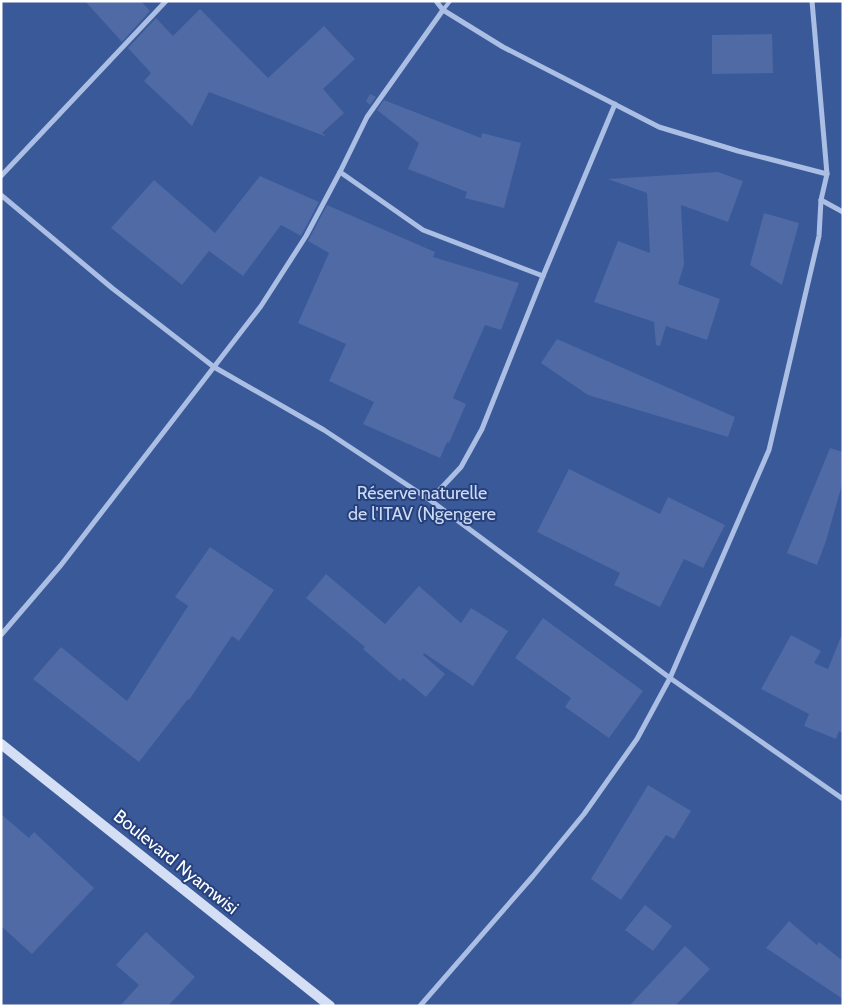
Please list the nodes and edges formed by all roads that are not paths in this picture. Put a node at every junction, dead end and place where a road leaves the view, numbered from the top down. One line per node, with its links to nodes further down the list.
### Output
1 (166, 1): 9 (street)
2 (436, 1): 5 (street)
3 (450, 1): 5 (lane)
4 (812, 1): 8 (street)
5 (443, 10): 6 (street); 7 (street)
6 (615, 104): 8 (street); 13 (street)
7 (340, 172): 13 (street); 14 (street)
8 (827, 174): 11 (street)
9 (1, 176)
10 (1, 195): 14 (street)
11 (821, 200): 12 (street); 17 (street)
12 (843, 212)
13 (543, 276): 15 (street)
14 (214, 367): 15 (street); 16 (street)
15 (430, 500): 17 (street)
16 (1, 635)
17 (670, 678): 19 (street); 21 (street)
18 (1, 744): 20 (main road, Boulevard Nyamwisi)
19 (843, 799)
20 (330, 1006)
21 (420, 1006)

